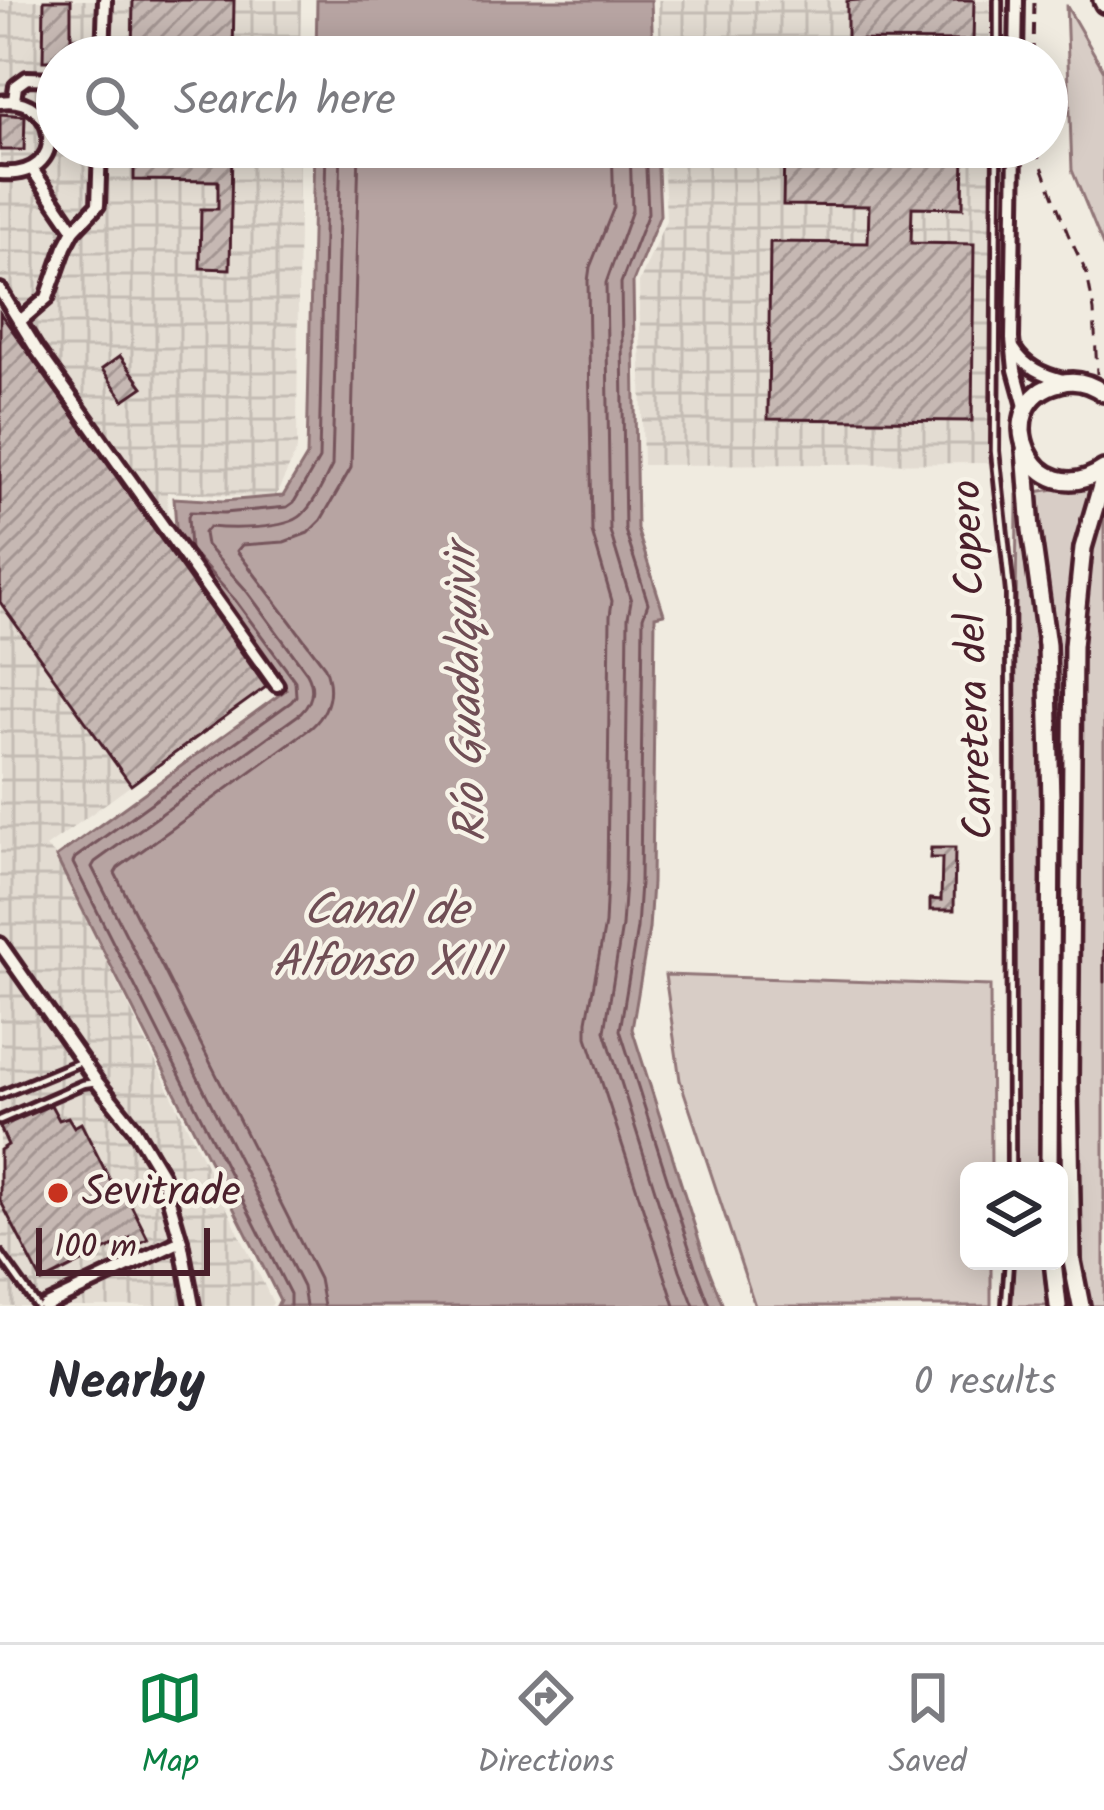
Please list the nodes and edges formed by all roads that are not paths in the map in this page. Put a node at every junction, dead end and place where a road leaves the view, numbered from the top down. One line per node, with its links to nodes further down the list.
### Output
1 (105, 0): 4 (street)
2 (998, 0): 5 (lane)
3 (1017, 0): 6 (street)
4 (104, 36)
5 (998, 36)
6 (1016, 36)
7 (36, 78): 8 (street)
8 (14, 100): 9 (street); 10 (street)
9 (0, 102)
10 (36, 111)
11 (36, 167): 15 (street)
12 (99, 168): 17 (street)
13 (997, 168): 32 (lane, Carretera del Copero)
14 (1015, 168): 20 (street)
15 (32, 169): 16 (street); 17 (street)
16 (0, 173)
17 (74, 230): 19 (street)
18 (0, 290): 19 (street)
19 (19, 322): 26 (street)
20 (1013, 348): 21 (street); 23 (street)
21 (1066, 381): 22 (main road); 23 (main road)
22 (1100, 390)
23 (1026, 410): 24 (main road)
24 (1025, 451): 25 (main road); 33 (main road)
25 (1104, 473): 42 (main road)
26 (278, 685)
27 (0, 944): 28 (street)
28 (82, 1061): 29 (street); 30 (lane)
29 (97, 1082): 31 (lane); 34 (street)
30 (0, 1095)
31 (0, 1120)
32 (1011, 1162)
33 (1049, 1162)
34 (181, 1241): 38 (street); 39 (street)
35 (0, 1254): 38 (lane)
36 (1008, 1270): 40 (lane)
37 (1054, 1270): 41 (main road)
38 (44, 1306)
39 (193, 1306)
40 (1006, 1306)
41 (1058, 1306)
42 (1081, 1306)

